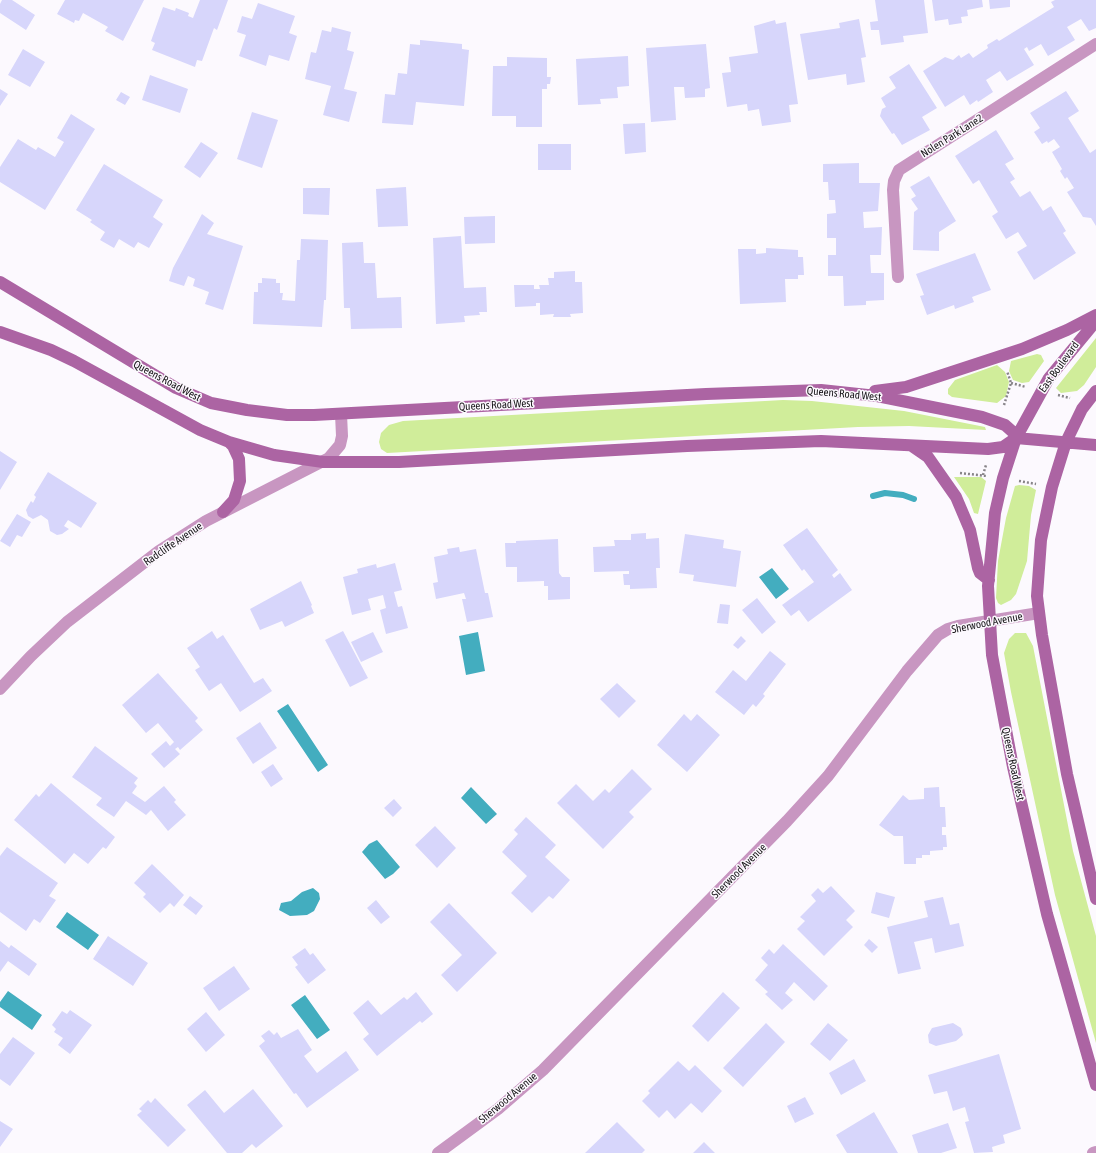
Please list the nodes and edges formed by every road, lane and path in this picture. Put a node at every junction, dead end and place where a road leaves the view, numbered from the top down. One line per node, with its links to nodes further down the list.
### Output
1 (1096, 44): 2 (street, Nolen Park Lane2)
2 (898, 277)
3 (0, 282): 15 (street, Queens Road West)
4 (1096, 315): 11 (street)
5 (1096, 321): 16 (street, East Boulevard)
6 (0, 332): 17 (street)
7 (1005, 363): 8 (path)
8 (1011, 383): 9 (path); 14 (path)
9 (1028, 387)
10 (1096, 391): 18 (street)
11 (843, 392): 15 (street, Queens Road West); 16 (street, Queens Road West)
12 (1051, 393): 13 (path)
13 (1071, 398)
14 (1004, 405)
15 (341, 414): 21 (street, Radcliffe Avenue)
16 (1016, 438): 18 (street); 19 (street); 29 (street, Queens Road West)
17 (229, 442): 21 (street); 28 (street)
18 (1066, 442): 20 (street); 30 (street)
19 (909, 444): 21 (street); 29 (street)
20 (1096, 445)
21 (324, 462): 28 (street, Radcliffe Avenue)
22 (986, 464): 24 (path)
23 (952, 473): 24 (path)
24 (983, 476): 25 (path)
25 (990, 476)
26 (1017, 480): 27 (path)
27 (1039, 484)
28 (223, 512): 32 (street, Radcliffe Avenue)
29 (989, 580): 31 (street, Queens Road West)
30 (1039, 613): 31 (street, Sherwood Avenue); 33 (street)
31 (989, 621): 34 (street, Queens Road West); 36 (street, Sherwood Avenue)
32 (0, 689)
33 (1096, 899)
34 (1096, 1085)
35 (1096, 1152): 37 (street)
36 (438, 1153)
37 (1093, 1153)

